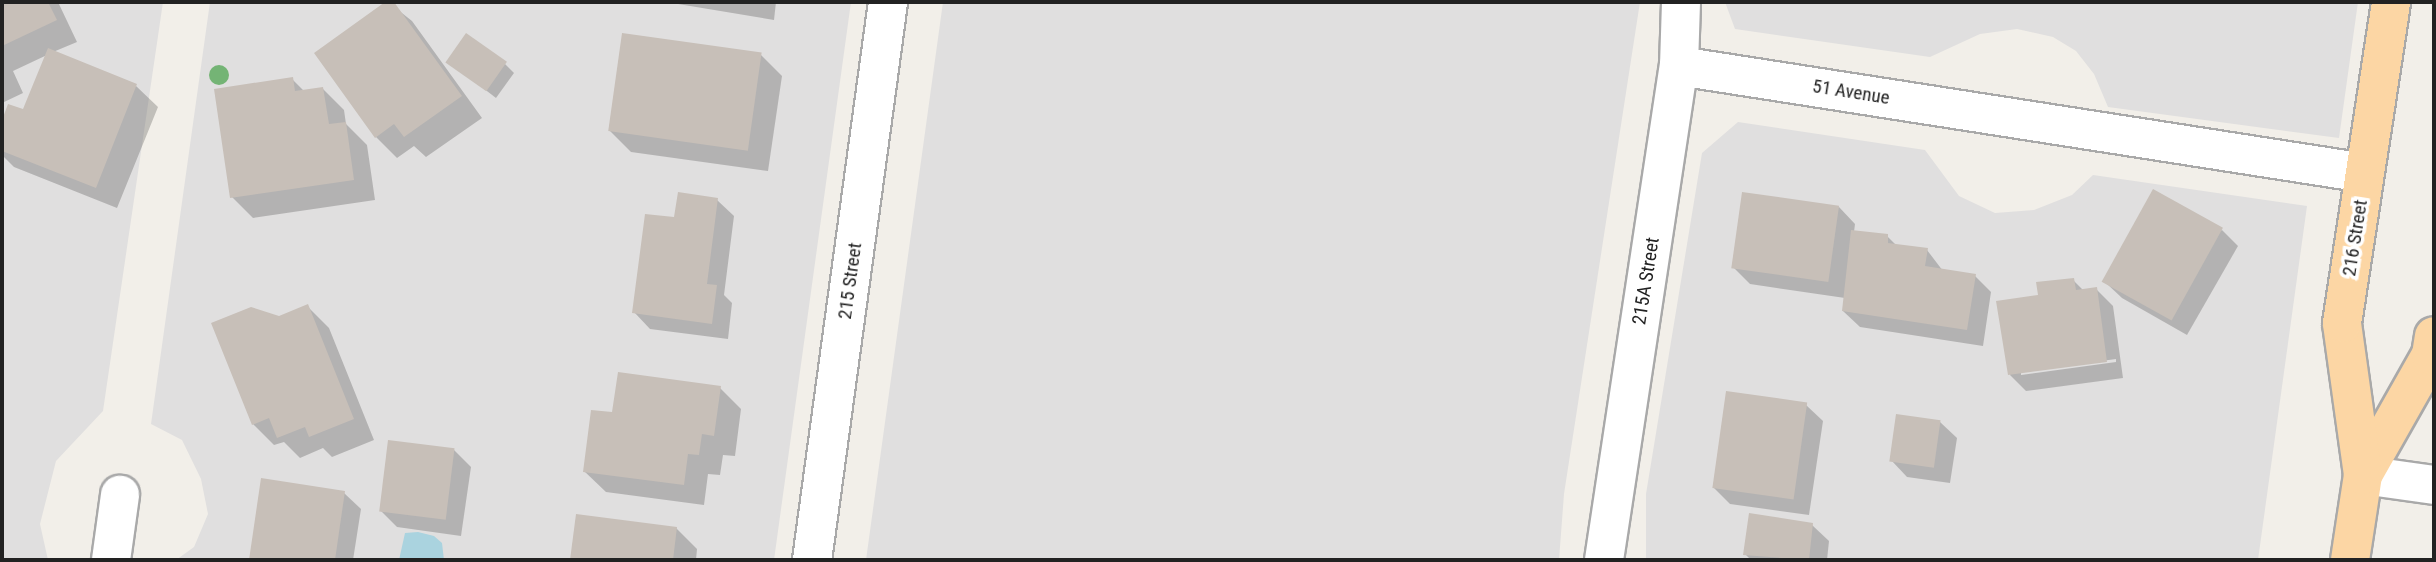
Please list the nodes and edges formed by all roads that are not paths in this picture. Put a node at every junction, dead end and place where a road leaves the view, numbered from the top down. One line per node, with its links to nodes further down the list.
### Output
1 (888, 2): 11 (street, 215 Street)
2 (1681, 2): 4 (street, 215A Street)
3 (2390, 2): 5 (main road, 216 Street)
4 (1679, 66): 5 (street, 51 Avenue); 12 (street, 215A Street)
5 (2365, 173): 7 (main road, 216 Street)
6 (2434, 336): 7 (main road, 216 Street)
7 (2363, 475): 8 (street); 13 (main road, 216 Street)
8 (2434, 485)
9 (120, 495): 10 (street)
10 (111, 560)
11 (812, 560)
12 (1604, 560)
13 (2350, 560)

